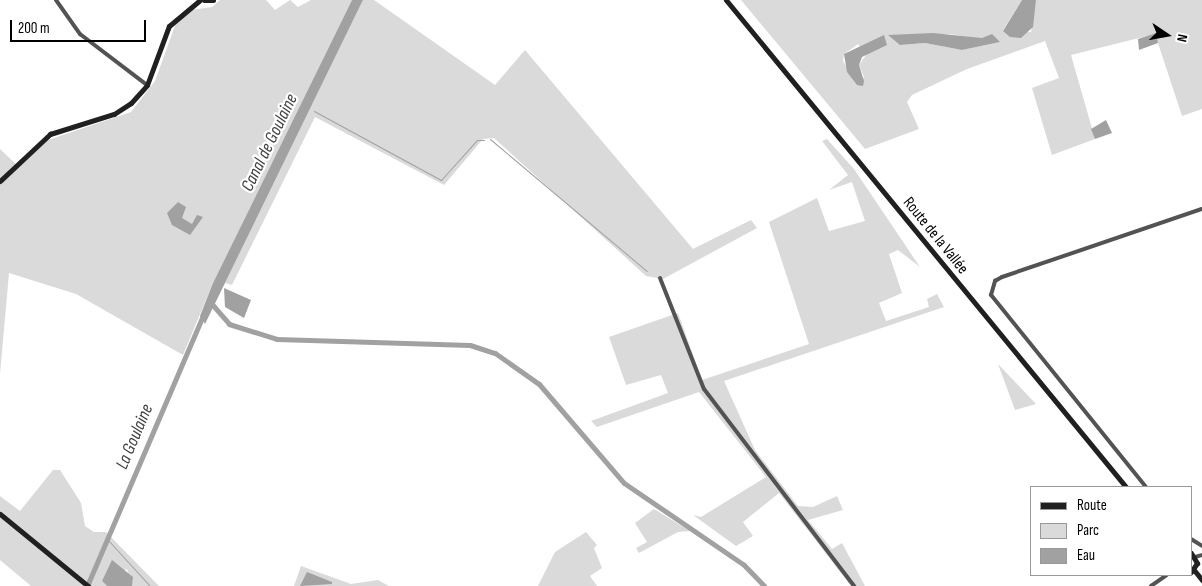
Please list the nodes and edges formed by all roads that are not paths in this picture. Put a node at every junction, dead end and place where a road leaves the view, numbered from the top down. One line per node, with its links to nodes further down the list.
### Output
1 (56, 0): 5 (street)
2 (202, 0): 3 (main road); 5 (main road)
3 (213, 0)
4 (726, 0): 9 (main road, Route de la Vallée)
5 (147, 85): 6 (main road)
6 (0, 181)
7 (1202, 209): 10 (street)
8 (660, 278): 18 (street)
9 (1125, 486)
10 (1145, 486)
11 (0, 514): 17 (main road)
12 (1193, 555): 13 (street); 14 (main road)
13 (1202, 555)
14 (1192, 571): 16 (main road)
15 (1166, 576): 19 (street)
16 (1202, 580)
17 (88, 586)
18 (854, 586)
19 (1151, 586)

